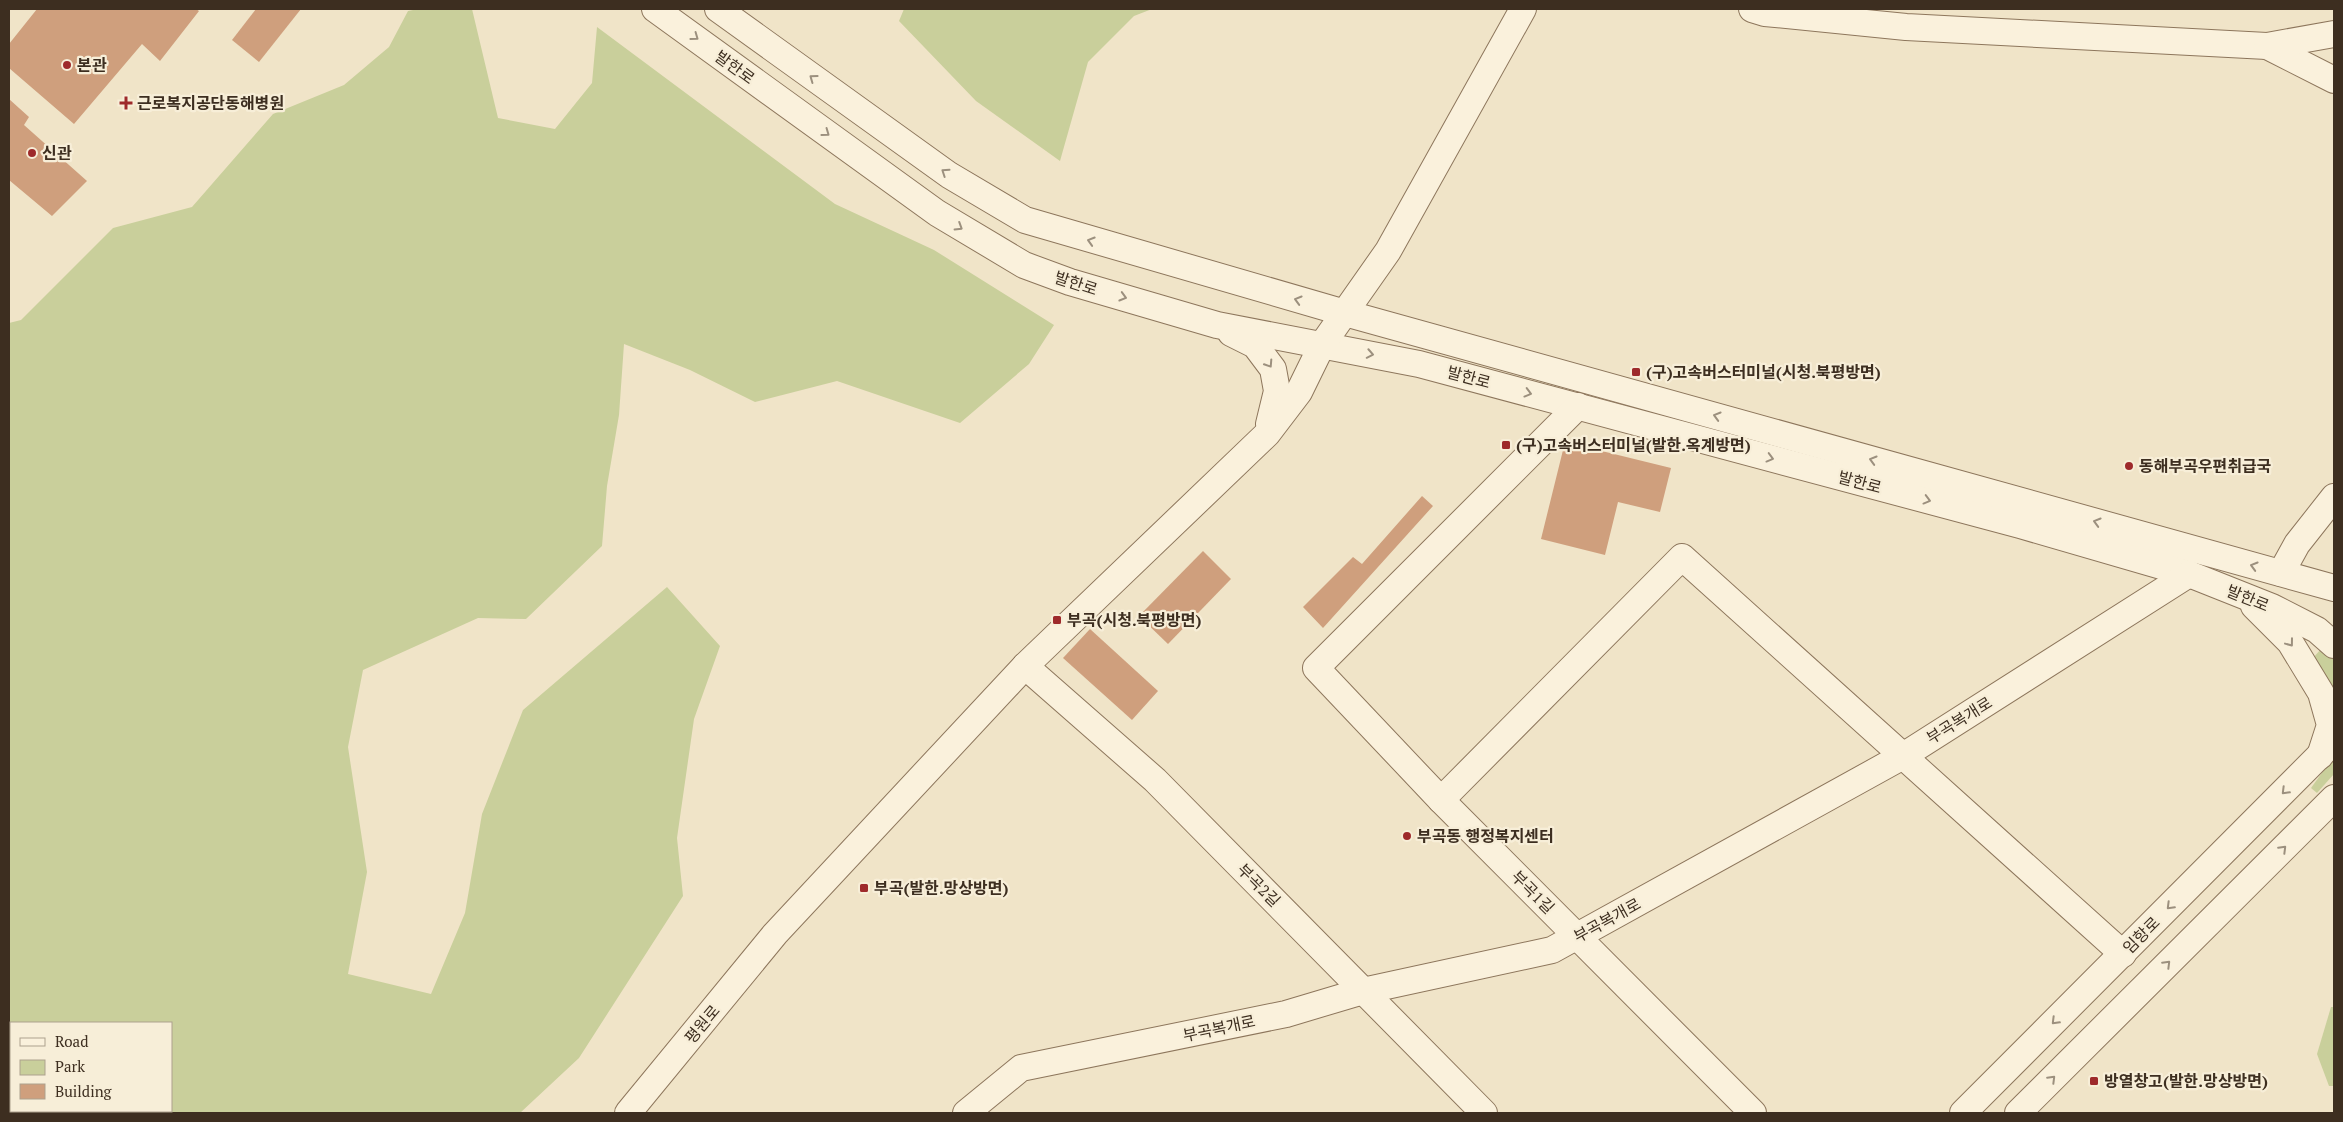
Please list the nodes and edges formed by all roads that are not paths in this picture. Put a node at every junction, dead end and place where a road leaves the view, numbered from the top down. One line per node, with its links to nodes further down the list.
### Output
1 (655, 9): 9 (street, 발한로, one-way to 9)
2 (718, 9): 8 (street, 발한로, one-way to 2)
3 (1523, 9): 8 (street, 평원로)
4 (1752, 9): 6 (street)
5 (2334, 34): 6 (street)
6 (2267, 46): 7 (street)
7 (2334, 80)
8 (1345, 313): 10 (street, 평원로); 14 (street, 발한로, one-way to 8)
9 (1217, 325): 10 (street, 발한로); 12 (street, one-way to 12)
10 (1322, 345): 11 (street, 발한로, one-way to 11); 12 (street, 평원로)
11 (1578, 406): 15 (street, 발한로, one-way to 15); 23 (street, 부곡1길)
12 (1267, 434): 19 (street, 평원로)
13 (2334, 497): 14 (street)
14 (2281, 573): 16 (street, 발한로)
15 (2190, 574): 17 (street, 발한로); 21 (street, 부곡복개로)
16 (2334, 588)
17 (2244, 596): 18 (street, 발한로); 20 (street, one-way to 20)
18 (2334, 645)
19 (1025, 666): 26 (street, 부곡2길); 28 (street, 평원로)
20 (2327, 749): 25 (street, 임항로, one-way to 25)
21 (1903, 756): 23 (street); 24 (street, 부곡복개로); 25 (street)
22 (2334, 798): 32 (street, one-way to 22)
23 (1441, 800): 24 (street, 부곡1길)
24 (1576, 937): 26 (street, 부곡복개로); 30 (street, 부곡1길)
25 (2123, 954): 31 (street, 임항로, one-way to 31)
26 (1363, 991): 27 (street, 부곡2길); 29 (street, 부곡복개로)
27 (1469, 1108)
28 (628, 1113)
29 (966, 1113)
30 (1753, 1113)
31 (1963, 1113)
32 (2018, 1113)

